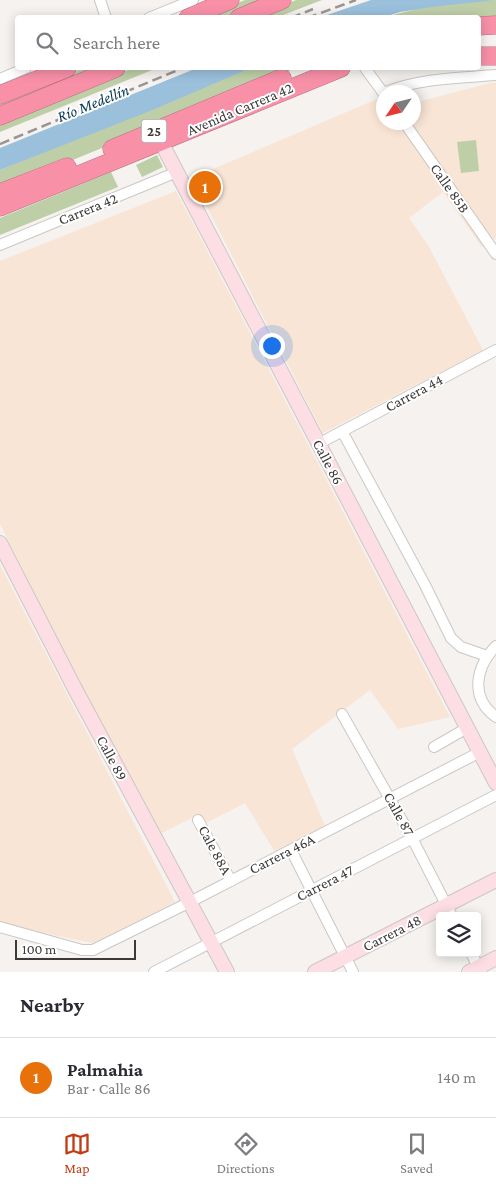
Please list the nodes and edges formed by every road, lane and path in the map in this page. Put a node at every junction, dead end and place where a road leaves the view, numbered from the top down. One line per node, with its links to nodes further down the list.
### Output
1 (100, 0): 5 (street)
2 (193, 0): 6 (street)
3 (230, 0): 7 (highway)
4 (282, 0): 8 (highway)
5 (105, 15)
6 (156, 15)
7 (195, 15)
8 (246, 15)
9 (496, 25): 10 (highway)
10 (481, 26)
11 (496, 37): 12 (highway)
12 (481, 38)
13 (481, 56): 14 (highway)
14 (496, 56)
15 (21, 70): 23 (street)
16 (34, 70): 26 (highway)
17 (62, 70): 26 (highway)
18 (111, 70): 27 (highway)
19 (302, 70): 31 (highway, Avenida Carrera 42 / 25)
20 (336, 70): 29 (highway, Avenida Carrera 42 / 25)
21 (367, 70): 24 (street)
22 (496, 75): 25 (street)
23 (0, 79)
24 (378, 85)
25 (407, 85)
26 (0, 95)
27 (0, 116)
28 (410, 130): 34 (street, Calle 85B)
29 (161, 142): 30 (street, Calle 86); 32 (highway, Avenida Carrera 42 / 25)
30 (177, 172): 33 (street, Carrera 42); 37 (street, Calle 86)
31 (0, 194)
32 (0, 207)
33 (0, 246)
34 (496, 254)
35 (496, 350): 36 (street, Carrera 44)
36 (342, 431): 37 (street, Carrera 44); 40 (street)
37 (318, 444): 43 (street, Calle 86)
38 (0, 543): 55 (street, Calle 89)
39 (496, 646): 40 (street)
40 (486, 656): 42 (street)
41 (342, 714): 48 (street, Calle 87)
42 (496, 717)
43 (467, 728): 44 (street); 45 (street, Calle 86)
44 (434, 747)
45 (480, 752): 46 (street, Calle 86); 48 (street, Carrera 46A)
46 (496, 783)
47 (496, 795): 50 (street, Carrera 47)
48 (390, 798): 50 (street, Calle 87); 51 (street, Carrera 46A)
49 (198, 820): 53 (street, Cale 88A)
50 (412, 838): 54 (street, Carrera 47); 56 (street, Calle 87)
51 (291, 850): 53 (street, Carrera 46A); 54 (street)
52 (496, 880): 56 (street, Carrera 48)
53 (231, 881): 55 (street, Carrera 46A)
54 (312, 890): 58 (street, Carrera 47); 59 (street)
55 (190, 902): 57 (street, Carrera 46A); 58 (street, Calle 89)
56 (449, 911): 59 (street, Carrera 48)
57 (0, 927)
58 (212, 942): 63 (street, Carrera 47); 64 (street, Calle 89)
59 (345, 957): 65 (street, Carrera 48); 66 (street)
60 (472, 957): 62 (street)
61 (496, 958): 62 (street)
62 (476, 970)
63 (154, 972)
64 (227, 972)
65 (316, 972)
66 (353, 972)

